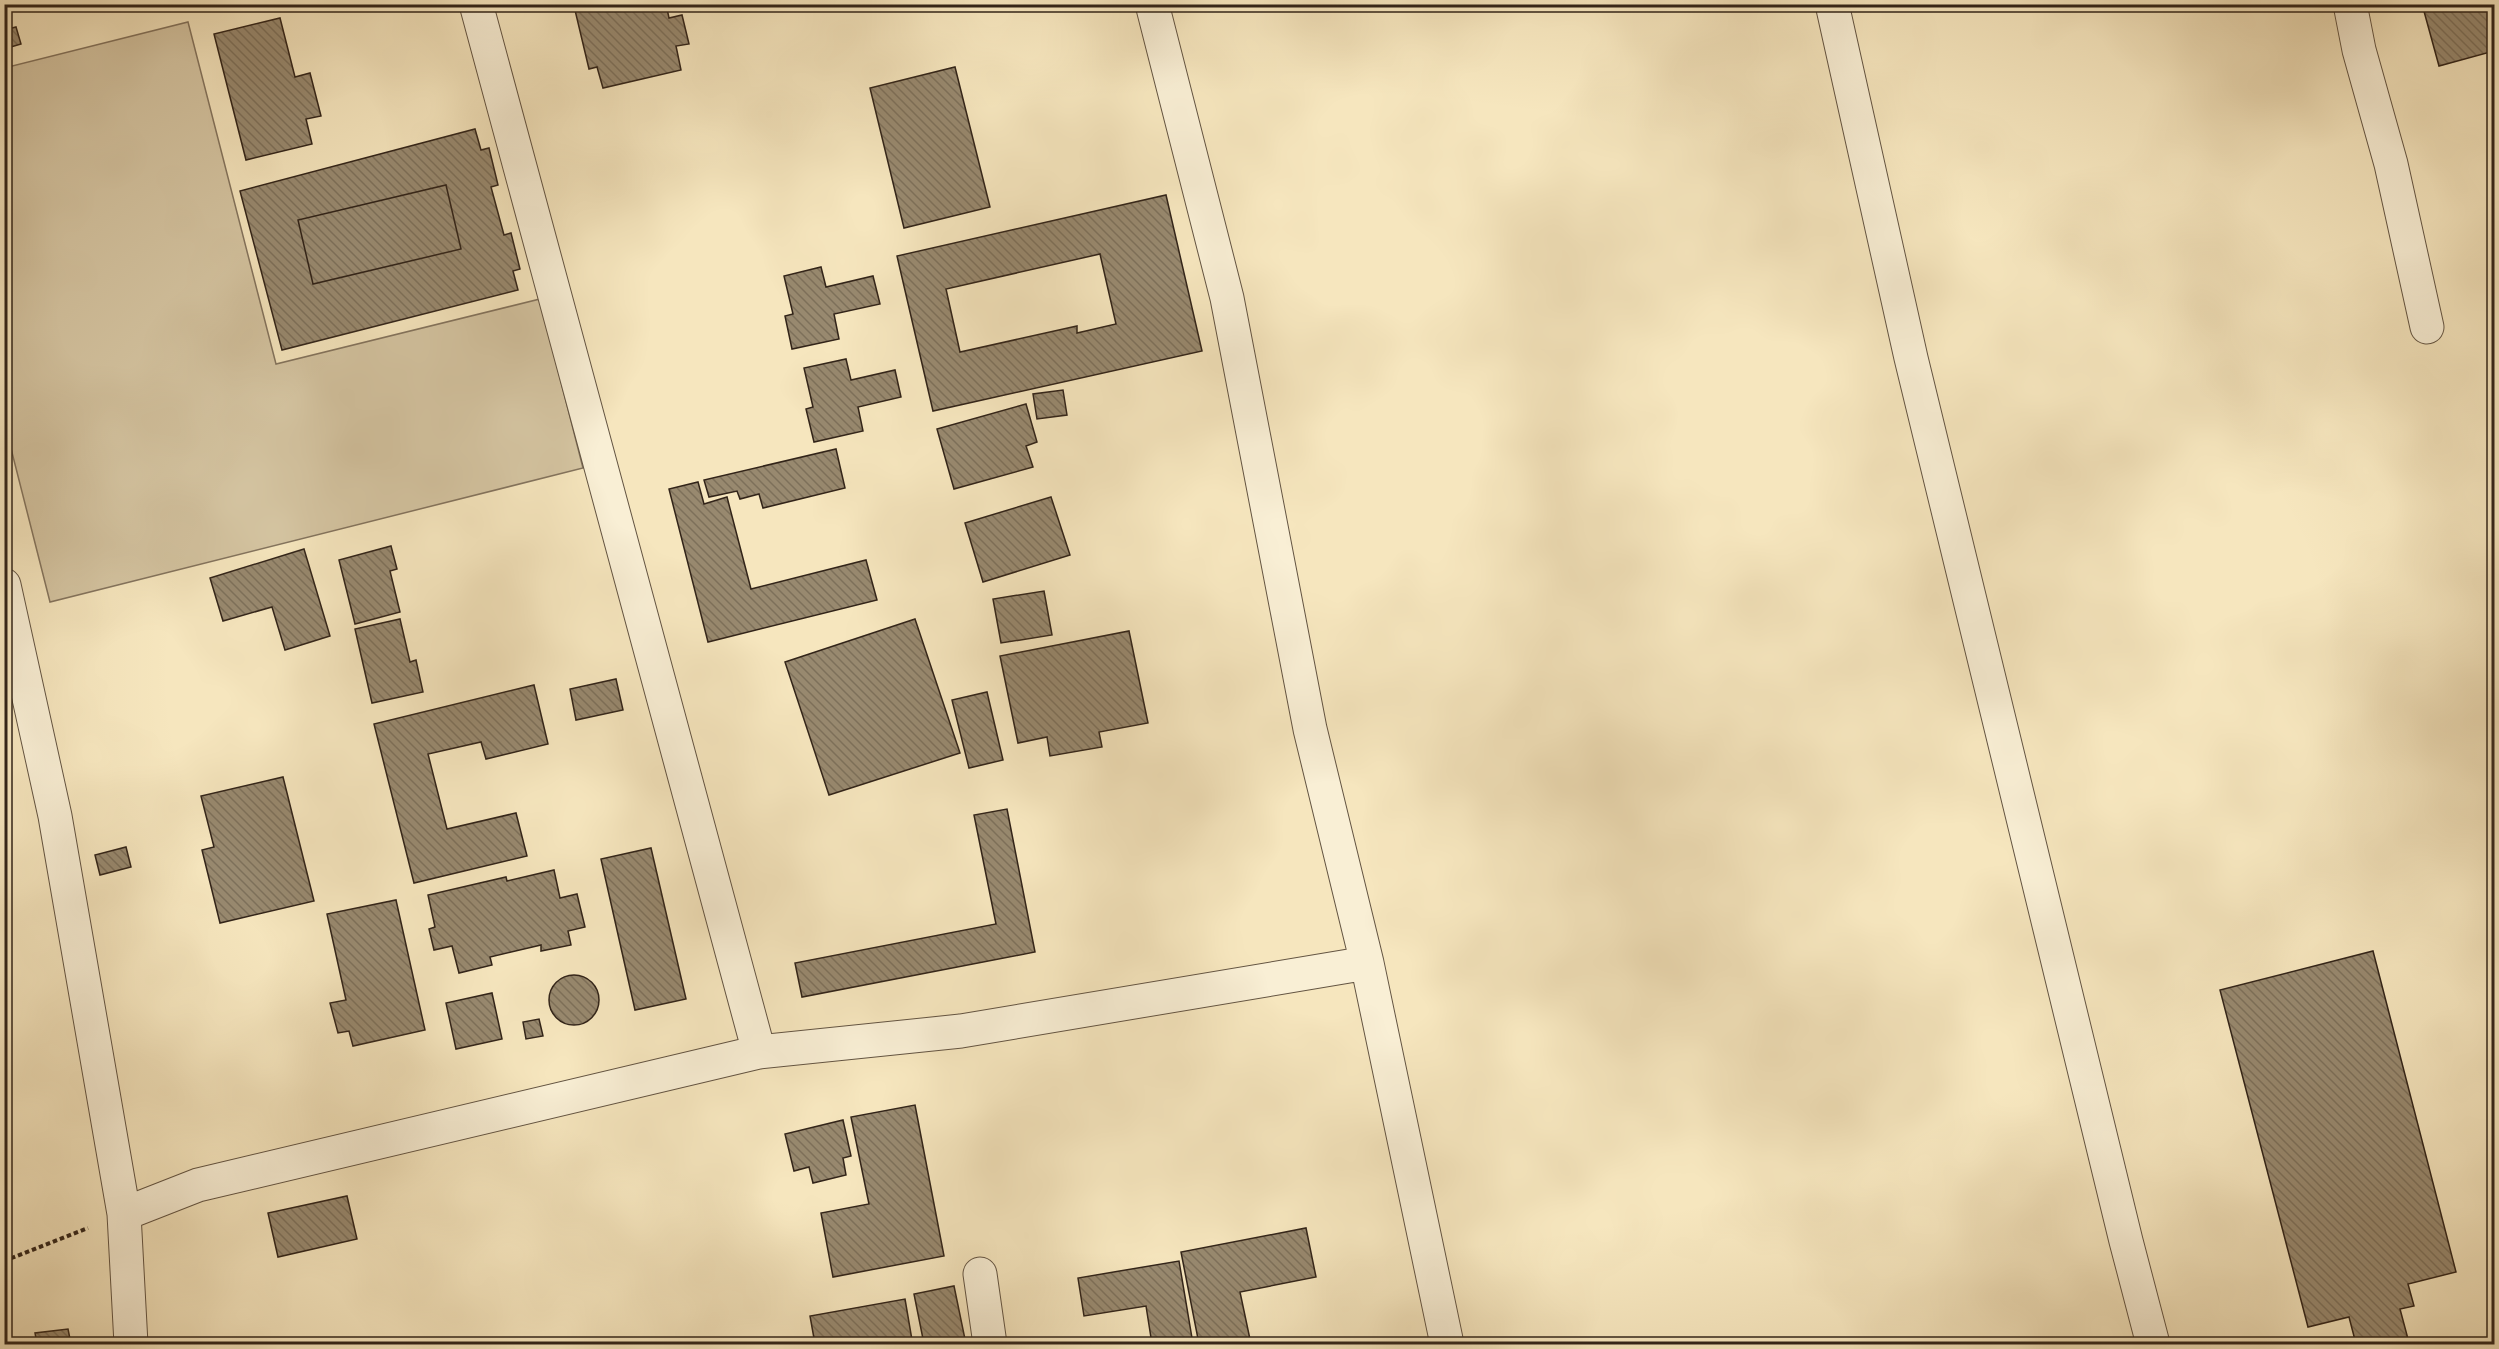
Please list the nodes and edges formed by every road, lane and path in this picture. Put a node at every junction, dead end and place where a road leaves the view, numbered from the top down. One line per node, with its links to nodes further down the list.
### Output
1 (476, 4): 8 (street)
2 (1152, 4): 7 (street)
3 (1832, 4): 15 (street)
4 (2350, 4): 5 (street)
5 (2427, 327)
6 (4, 585): 9 (street)
7 (1367, 963): 8 (street); 14 (street)
8 (759, 1052): 9 (street)
9 (124, 1214): 10 (path); 12 (street)
10 (4, 1261)
11 (980, 1274): 13 (street)
12 (131, 1344)
13 (990, 1344)
14 (1446, 1344)
15 (2153, 1344)

